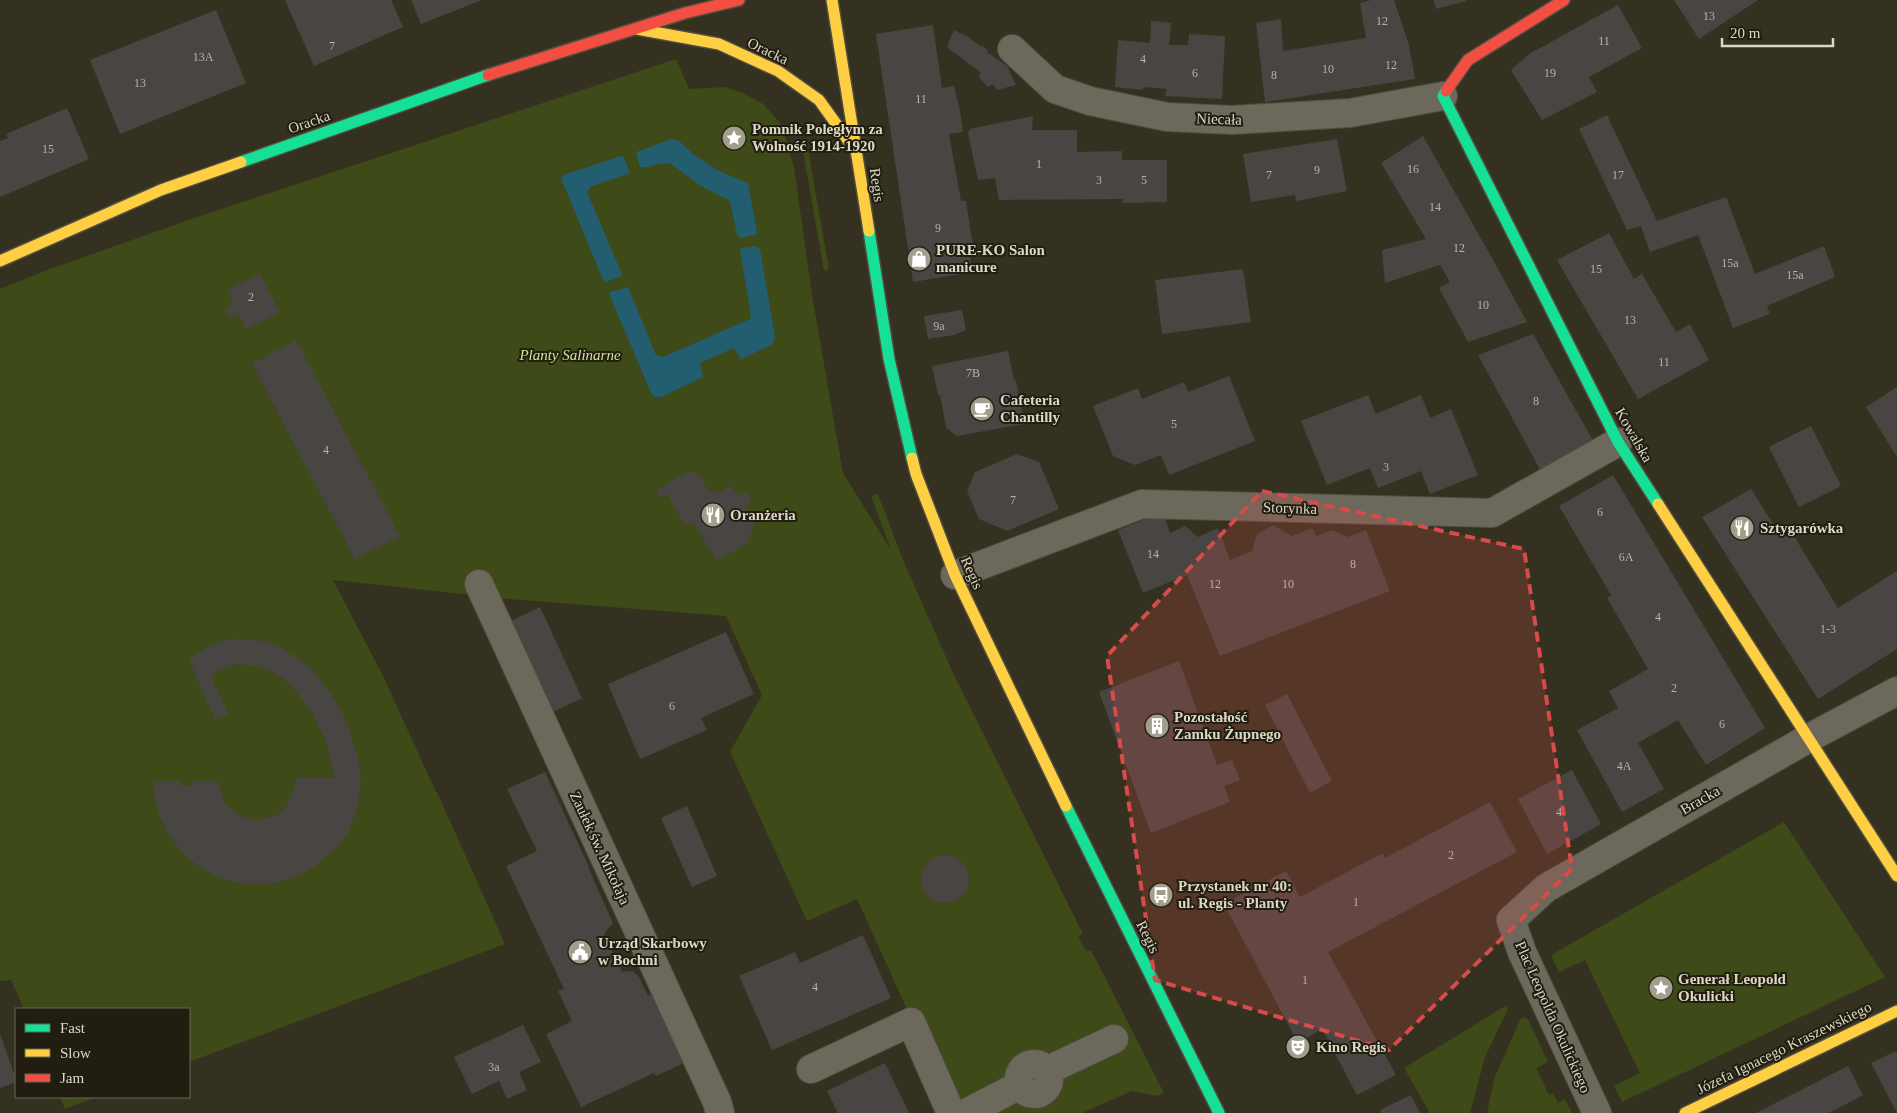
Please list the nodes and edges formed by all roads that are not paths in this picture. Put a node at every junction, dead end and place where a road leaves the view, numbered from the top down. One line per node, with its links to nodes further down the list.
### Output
1 (739, 0): 4 (street, Oracka)
2 (832, 0): 7 (street, Regis)
3 (1564, 0): 6 (street)
4 (634, 29): 7 (street, Oracka); 8 (street, Oracka)
5 (1012, 49): 6 (street, Niecała)
6 (1443, 96): 9 (street, Kowalska)
7 (857, 153): 10 (street, Regis)
8 (0, 260)
9 (1618, 442): 10 (street, Storynka); 13 (street, Kowalska)
10 (956, 575): 22 (street, Regis)
11 (479, 584): 19 (street, Zaułek św. Mikołaja)
12 (1897, 691): 13 (street, Bracka)
13 (1809, 738): 14 (street); 15 (street, Bracka)
14 (1897, 876)
15 (1511, 920): 23 (street, Plac Leopolda Okulickiego)
16 (1897, 1011): 24 (street, Józefa Ignacego Kraszewskiego)
17 (1114, 1039): 21 (street)
18 (811, 1069): 20 (street)
19 (720, 1113)
20 (951, 1113)
21 (966, 1113)
22 (1218, 1113)
23 (1597, 1113)
24 (1685, 1113)

